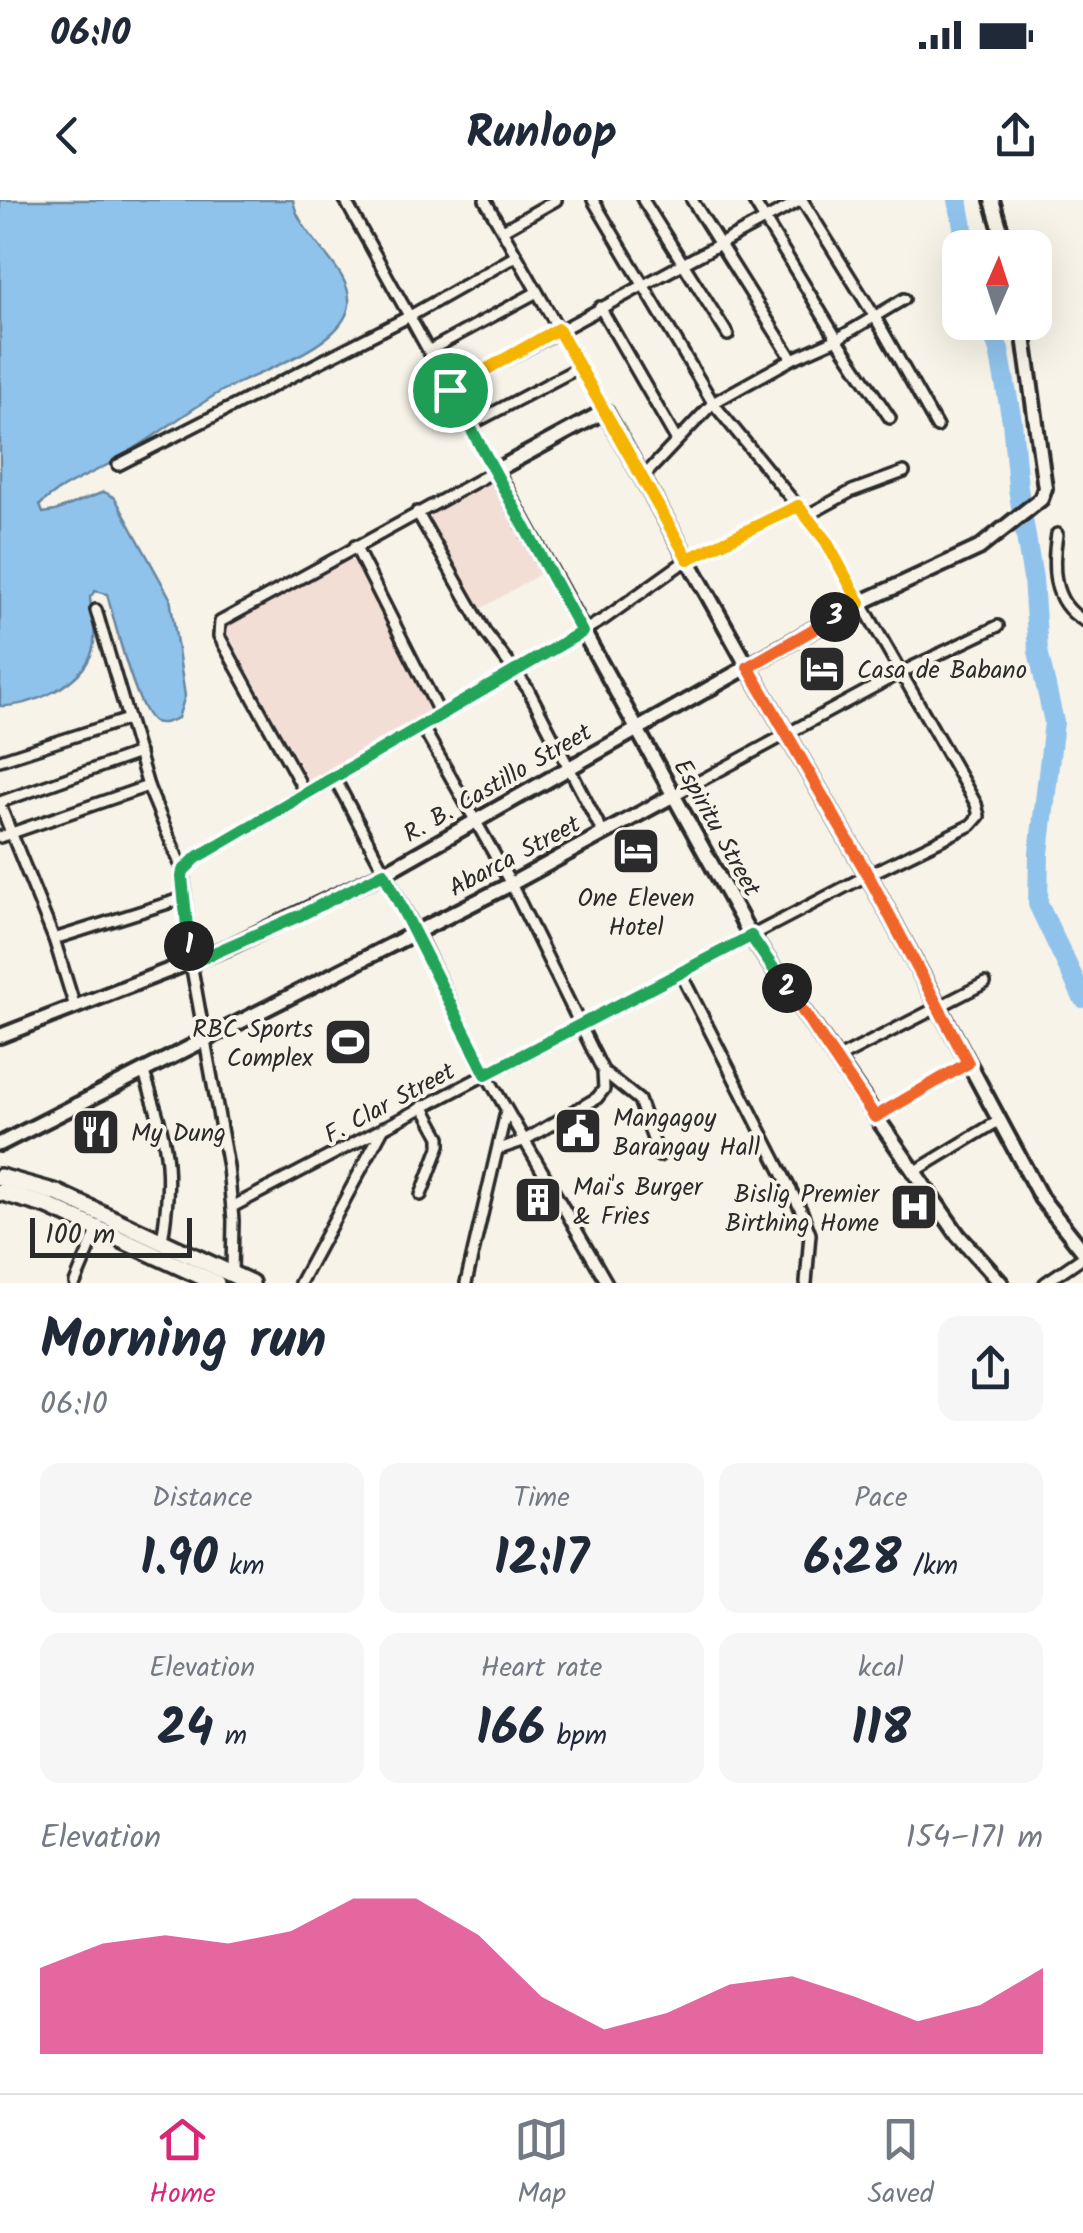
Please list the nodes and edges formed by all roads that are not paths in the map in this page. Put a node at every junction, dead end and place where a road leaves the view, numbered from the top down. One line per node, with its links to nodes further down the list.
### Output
1 (345, 200): 20 (street)
2 (485, 200): 11 (street)
3 (556, 200): 11 (street)
4 (593, 200): 16 (street)
5 (642, 200): 15 (street)
6 (692, 200): 13 (street)
7 (752, 200): 10 (street)
8 (801, 200): 10 (street); 21 (street)
9 (992, 200): 12 (street)
10 (764, 219): 13 (street); 24 (street)
11 (503, 230): 14 (street)
12 (1001, 230)
13 (718, 243): 15 (street); 27 (street)
14 (516, 256): 17 (street); 20 (street)
15 (680, 263): 16 (street); 23 (street)
16 (640, 285): 19 (street); 30 (street)
17 (537, 292): 22 (street); 26 (street)
18 (904, 299): 21 (street)
19 (600, 307): 22 (street); 35 (street)
20 (410, 316): 26 (street); 36 (street)
21 (875, 317): 24 (street); 34 (street)
22 (558, 329): 28 (street); 29 (street)
23 (728, 335)
24 (837, 340): 27 (street); 32 (street)
25 (1025, 340): 46 (street, R. B. Castillo Street)
26 (430, 350): 29 (street)
27 (792, 359): 30 (street)
28 (580, 367): 31 (street); 33 (street)
29 (450, 390): 33 (street)
30 (713, 403): 35 (street); 40 (street)
31 (606, 411): 37 (street); 39 (street)
32 (890, 418)
33 (470, 425): 37 (street)
34 (937, 428)
35 (676, 440): 39 (street)
36 (118, 466)
37 (495, 471): 41 (street); 50 (street, Espiritu Street)
38 (904, 472): 42 (street)
39 (643, 477): 45 (street)
40 (798, 506): 42 (street); 45 (street)
41 (417, 512): 44 (street); 52 (street)
42 (806, 516): 46 (street)
43 (1057, 534): 48 (street)
44 (355, 546): 54 (street); 64 (street)
45 (688, 559): 50 (street); 51 (street)
46 (860, 603): 51 (street, R. B. Castillo Street); 53 (street)
47 (96, 610): 55 (street)
48 (1083, 620)
49 (998, 626): 53 (street)
50 (582, 632): 52 (street); 57 (street, Espiritu Street)
51 (748, 667): 57 (street, R. B. Castillo Street); 58 (street)
52 (514, 670): 54 (street); 61 (street)
53 (900, 674): 58 (street); 72 (street, F. Clar Street)
54 (441, 716): 56 (street)
55 (128, 719): 59 (street); 60 (street)
56 (422, 726): 62 (street); 67 (street)
57 (638, 728): 61 (street, R. B. Castillo Street); 65 (street, Espiritu Street)
58 (788, 736): 65 (street); 72 (street)
59 (139, 753): 63 (street); 66 (street)
60 (0, 760)
61 (570, 766): 67 (street, R. B. Castillo Street); 68 (street)
62 (334, 777): 64 (street); 71 (street)
63 (148, 786): 69 (street); 70 (street)
64 (305, 792): 70 (street)
65 (674, 795): 68 (street, Abarca Street); 76 (street, Espiritu Street)
66 (0, 803): 69 (street)
67 (476, 819): 71 (street, R. B. Castillo Street); 73 (street)
68 (603, 833): 73 (street, Abarca Street)
69 (5, 835): 77 (street)
70 (183, 871): 74 (street)
71 (384, 873): 75 (street); 78 (street, R. B. Castillo Street)
72 (868, 875): 76 (street, F. Clar Street); 81 (street)
73 (511, 884): 75 (street, Abarca Street); 83 (street)
74 (184, 898): 77 (street); 78 (street)
75 (417, 932): 85 (street, Abarca Street); 90 (street)
76 (751, 936): 79 (street, F. Clar Street); 86 (street, Espiritu Street)
77 (54, 940): 82 (street)
78 (191, 963): 82 (street, R. B. Castillo Street); 85 (street)
79 (680, 974): 83 (street, F. Clar Street); 115 (street)
80 (986, 983): 81 (street)
81 (936, 1006): 86 (street); 87 (street)
82 (75, 1007): 84 (street, R. B. Castillo Street)
83 (580, 1026): 88 (street); 90 (street, F. Clar Street)
84 (0, 1036)
85 (205, 1040): 89 (street, Abarca Street); 104 (street)
86 (835, 1060): 93 (street, Espiritu Street)
87 (968, 1063): 93 (street); 94 (street)
88 (604, 1071): 96 (street); 99 (street)
89 (144, 1073): 97 (street, Abarca Street); 106 (street)
90 (486, 1074): 91 (street, F. Clar Street); 92 (street)
91 (424, 1106): 95 (street, F. Clar Street); 103 (street)
92 (506, 1112): 96 (street); 98 (street)
93 (875, 1117): 100 (street, Espiritu Street)
94 (1000, 1120): 100 (street); 107 (street)
95 (384, 1126): 104 (street, F. Clar Street); 112 (street)
96 (522, 1141): 98 (street); 114 (street)
97 (0, 1144)
98 (499, 1149): 113 (street)
99 (659, 1156)
100 (914, 1172): 116 (street, Espiritu Street)
101 (0, 1176): 105 (highway)
102 (0, 1192): 105 (highway)
103 (421, 1195)
104 (232, 1207): 108 (street)
105 (101, 1221): 106 (highway); 109 (highway); 110 (street)
106 (162, 1241): 109 (highway)
107 (1083, 1254): 117 (street)
108 (232, 1274): 109 (highway); 111 (highway)
109 (205, 1276)
110 (74, 1283)
111 (251, 1283)
112 (300, 1283)
113 (466, 1283)
114 (606, 1283)
115 (806, 1283)
116 (1001, 1283)
117 (1044, 1283)

